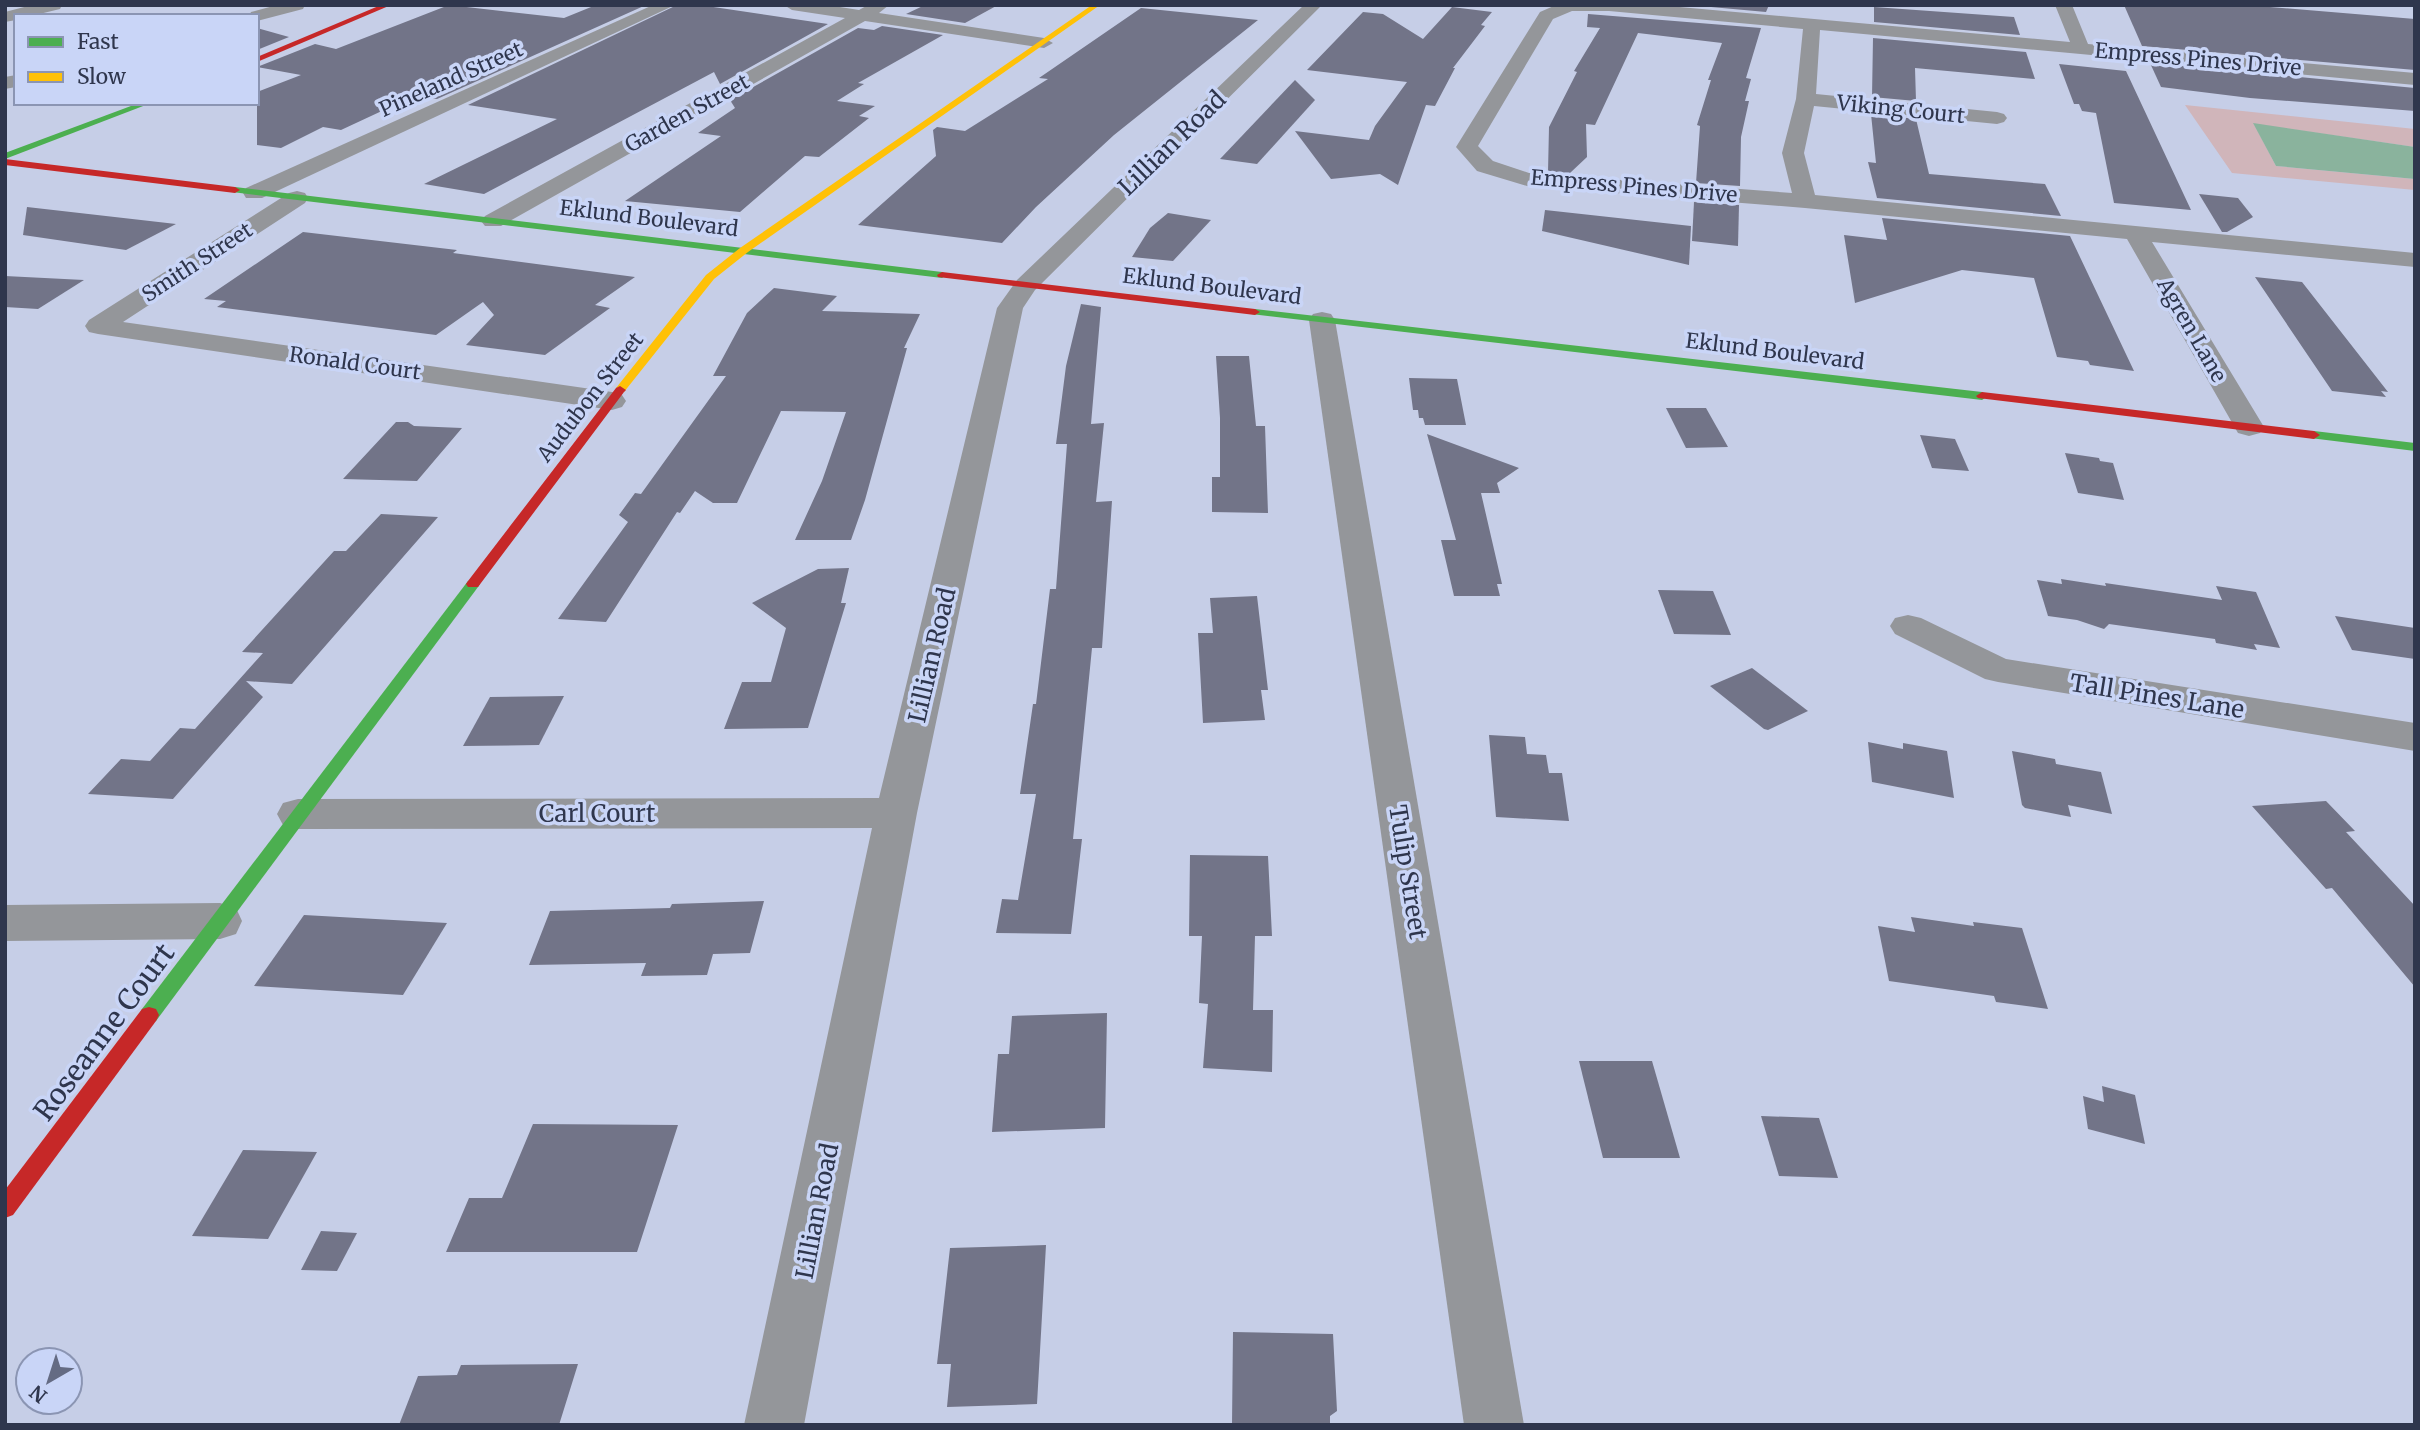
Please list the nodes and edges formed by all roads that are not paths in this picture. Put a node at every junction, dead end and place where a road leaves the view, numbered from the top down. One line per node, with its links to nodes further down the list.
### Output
1 (54, 5): 10 (street)
2 (297, 5): 11 (street)
3 (388, 5): 16 (street)
4 (667, 5): 23 (street, Pineland Street)
5 (792, 5): 12 (street)
6 (881, 5): 12 (street, Garden Street)
7 (1097, 5): 14 (street, Audubon Street)
8 (1314, 5): 30 (street, Lillian Road)
9 (2063, 5): 15 (street)
10 (17, 14)
11 (259, 15)
12 (863, 16): 14 (street); 26 (street, Garden Street)
13 (1812, 25): 15 (street, Empress Pines Drive); 18 (street); 25 (street, Empress Pines Drive)
14 (1044, 43): 28 (street, Audubon Street)
15 (2081, 48): 17 (street, Empress Pines Drive)
16 (259, 59)
17 (2415, 79)
18 (1806, 99): 20 (street, Viking Court); 25 (street)
19 (143, 105): 21 (street)
20 (1997, 118)
21 (5, 156)
22 (5, 162): 23 (street, Eklund Boulevard)
23 (254, 193): 24 (street, Eklund Boulevard)
24 (297, 198): 26 (street, Eklund Boulevard); 32 (street, Smith Street)
25 (1805, 201): 27 (street, Empress Pines Drive)
26 (493, 221): 28 (street, Eklund Boulevard)
27 (2135, 233): 29 (street, Empress Pines Drive); 34 (street, Agren Lane)
28 (744, 250): 30 (street, Eklund Boulevard); 33 (street, Audubon Street)
29 (2415, 260)
30 (1026, 285): 31 (street, Eklund Boulevard); 38 (street, Lillian Road)
31 (1322, 320): 34 (street, Eklund Boulevard); 44 (street, Tulip Street)
32 (97, 326): 33 (street, Ronald Court)
33 (612, 401): 39 (street, Audubon Street)
34 (2249, 427): 35 (street, Eklund Boulevard)
35 (2415, 447)
36 (1908, 625): 37 (street, Tall Pines Lane)
37 (2412, 739)
38 (897, 813): 39 (street, Carl Court); 43 (street, Lillian Road)
39 (298, 814): 40 (street, Audubon Street)
40 (220, 921): 41 (street); 42 (street, Roseanne Court)
41 (5, 923)
42 (5, 1208)
43 (774, 1425)
44 (1494, 1425)

